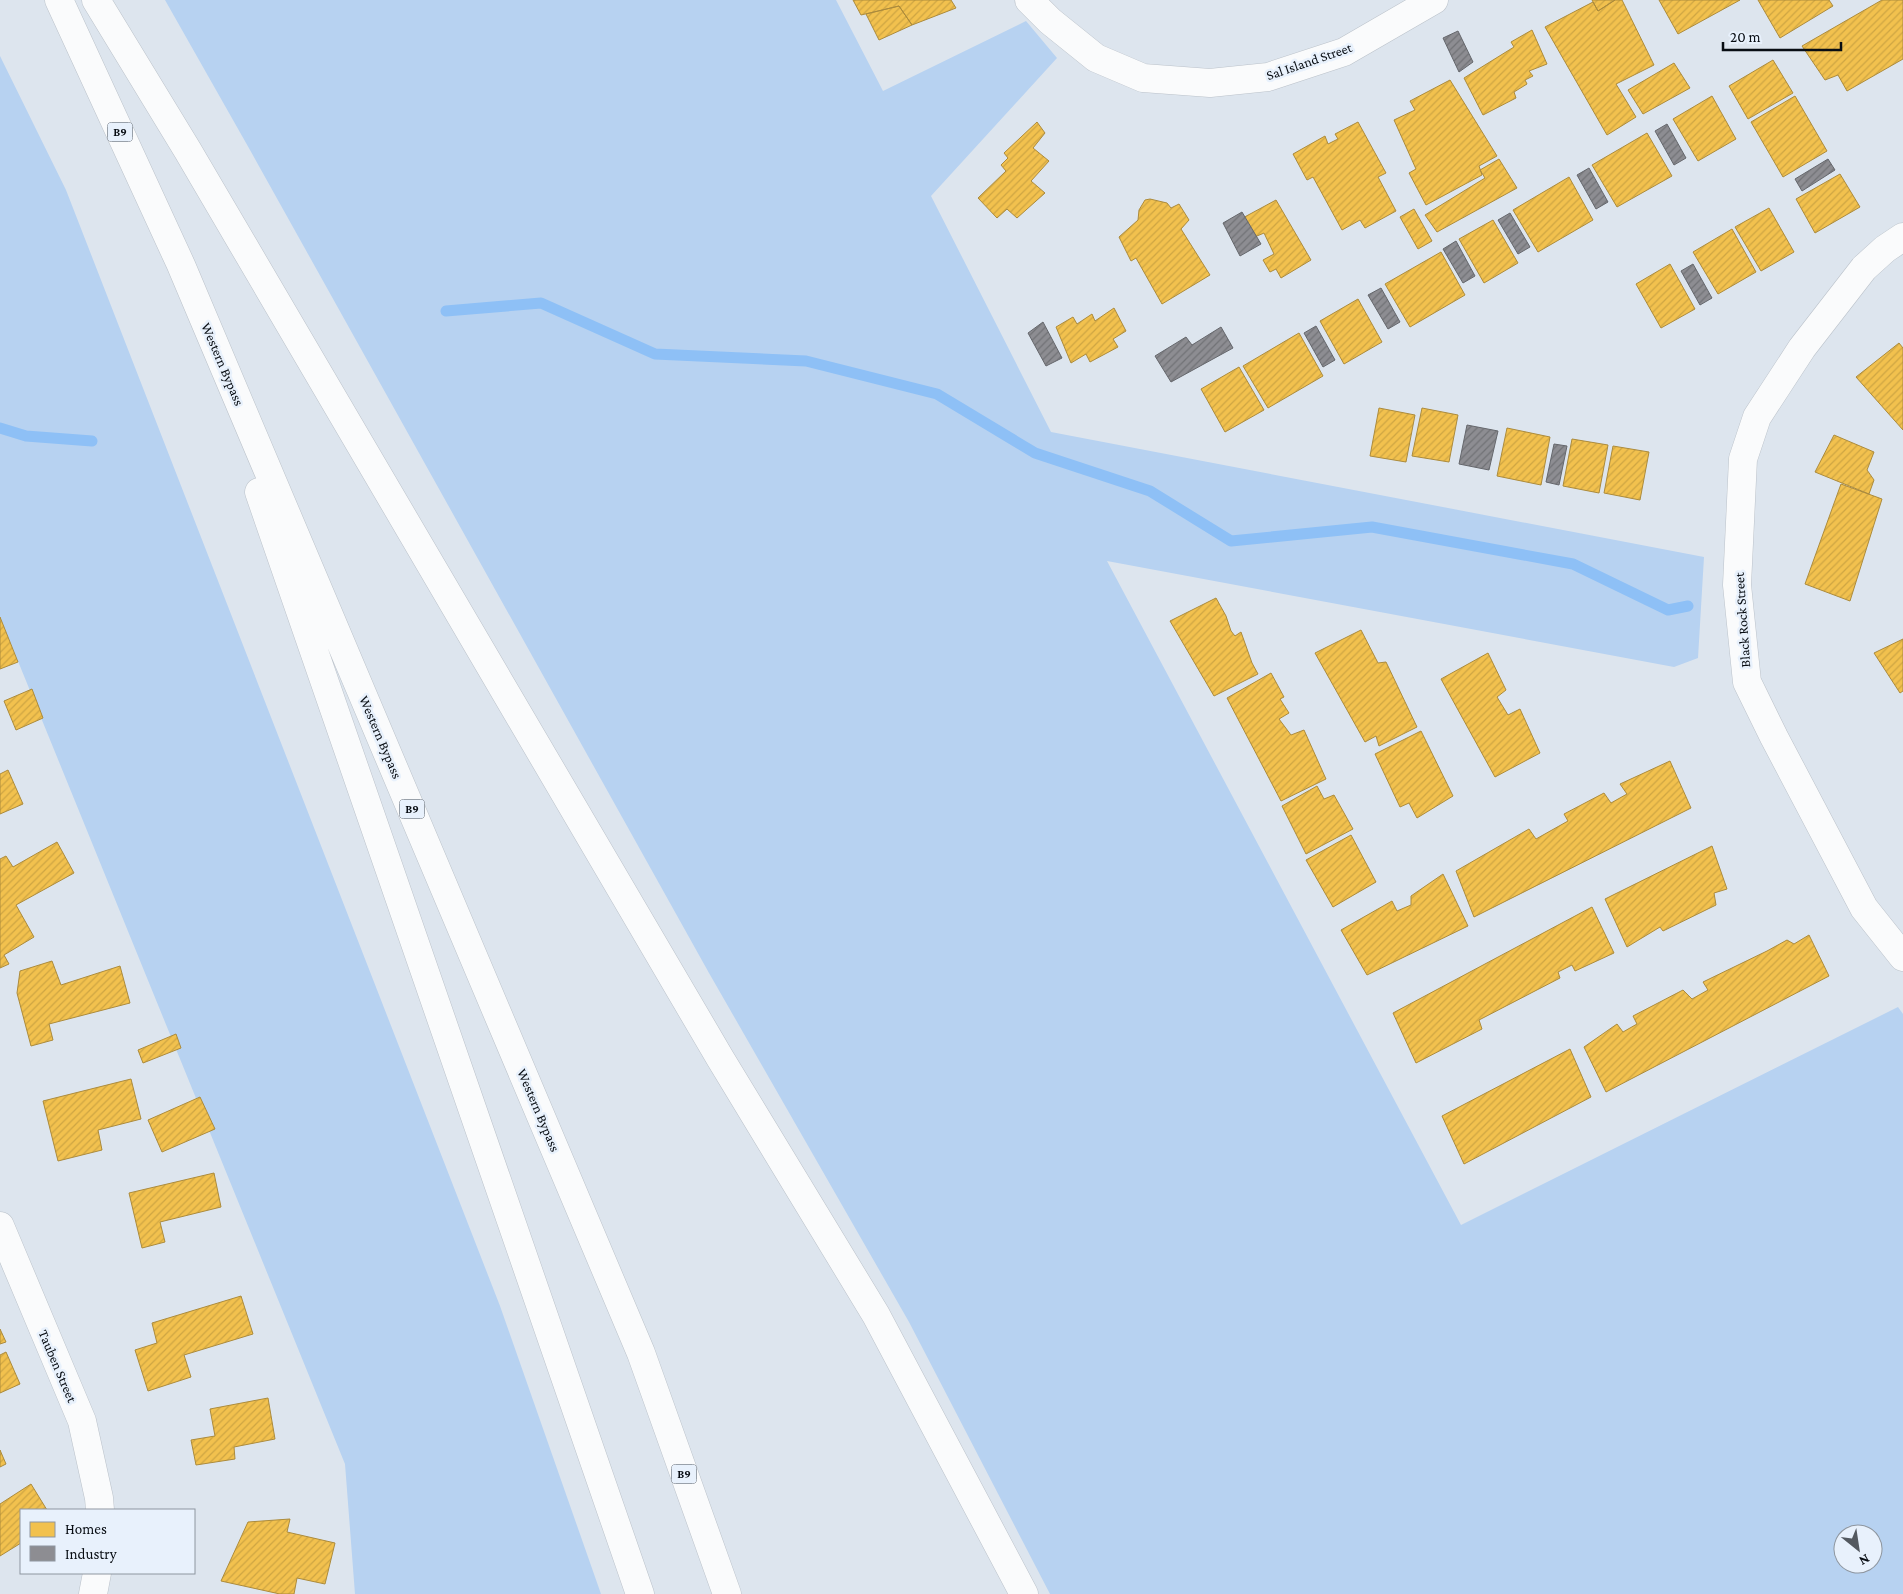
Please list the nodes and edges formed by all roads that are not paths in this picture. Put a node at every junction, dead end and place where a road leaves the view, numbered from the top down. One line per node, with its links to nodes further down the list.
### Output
1 (59, 0): 6 (main road, Western Bypass / B9)
2 (96, 0): 14 (main road)
3 (1029, 0): 4 (main road, Sal Island Street)
4 (1434, 0)
5 (1903, 237): 7 (main road, Black Rock Street)
6 (181, 265): 12 (main road); 13 (main road, Western Bypass / B9)
7 (1903, 957)
8 (0, 1226): 9 (main road, Tauben Street)
9 (100, 1509)
10 (97, 1574): 11 (main road)
11 (93, 1594)
12 (640, 1594)
13 (727, 1594)
14 (1024, 1594)

